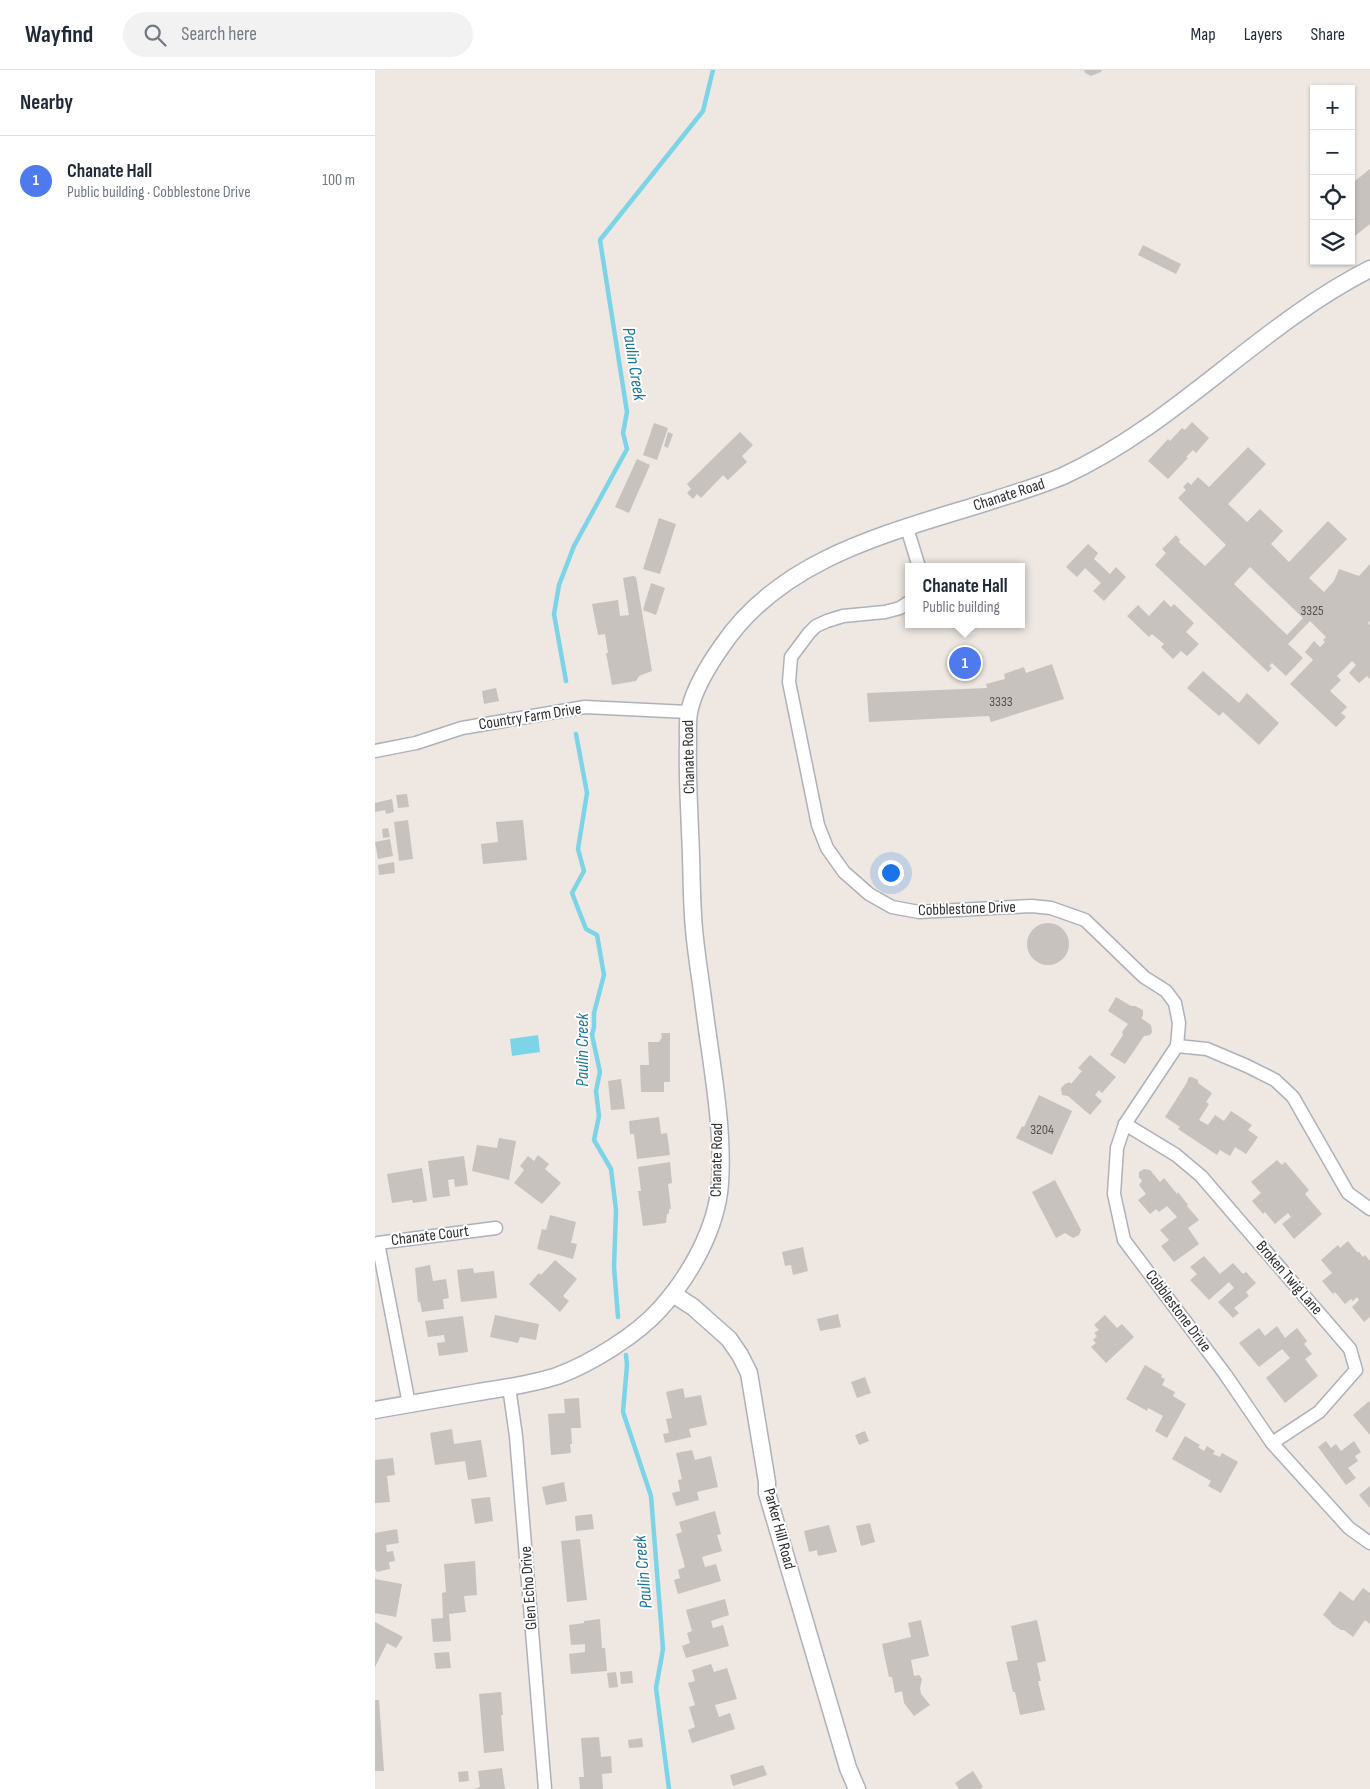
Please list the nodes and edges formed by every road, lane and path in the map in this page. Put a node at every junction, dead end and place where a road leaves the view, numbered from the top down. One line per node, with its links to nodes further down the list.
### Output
1 (1370, 269): 2 (street, Chanate Road)
2 (907, 528): 3 (street); 5 (street, Chanate Road)
3 (918, 563)
4 (905, 605): 7 (street, Cobblestone Drive)
5 (688, 712): 6 (street, Country Farm Drive); 11 (street, Chanate Road)
6 (375, 751)
7 (1177, 1046): 8 (street, Cobblestone Drive); 9 (street)
8 (1125, 1124): 15 (street, Cobblestone Drive); 15 (street, Broken Twig Lane)
9 (1370, 1209)
10 (496, 1228): 13 (street, Chanate Court)
11 (673, 1294): 12 (street, Chanate Road); 18 (street, Parker Hill Road)
12 (509, 1387): 13 (street, Chanate Road); 17 (street, Glen Echo Drive)
13 (409, 1404): 14 (street, Chanate Road)
14 (375, 1410)
15 (1272, 1443): 16 (street, Cobblestone Drive)
16 (1370, 1543)
17 (545, 1789)
18 (857, 1789)

